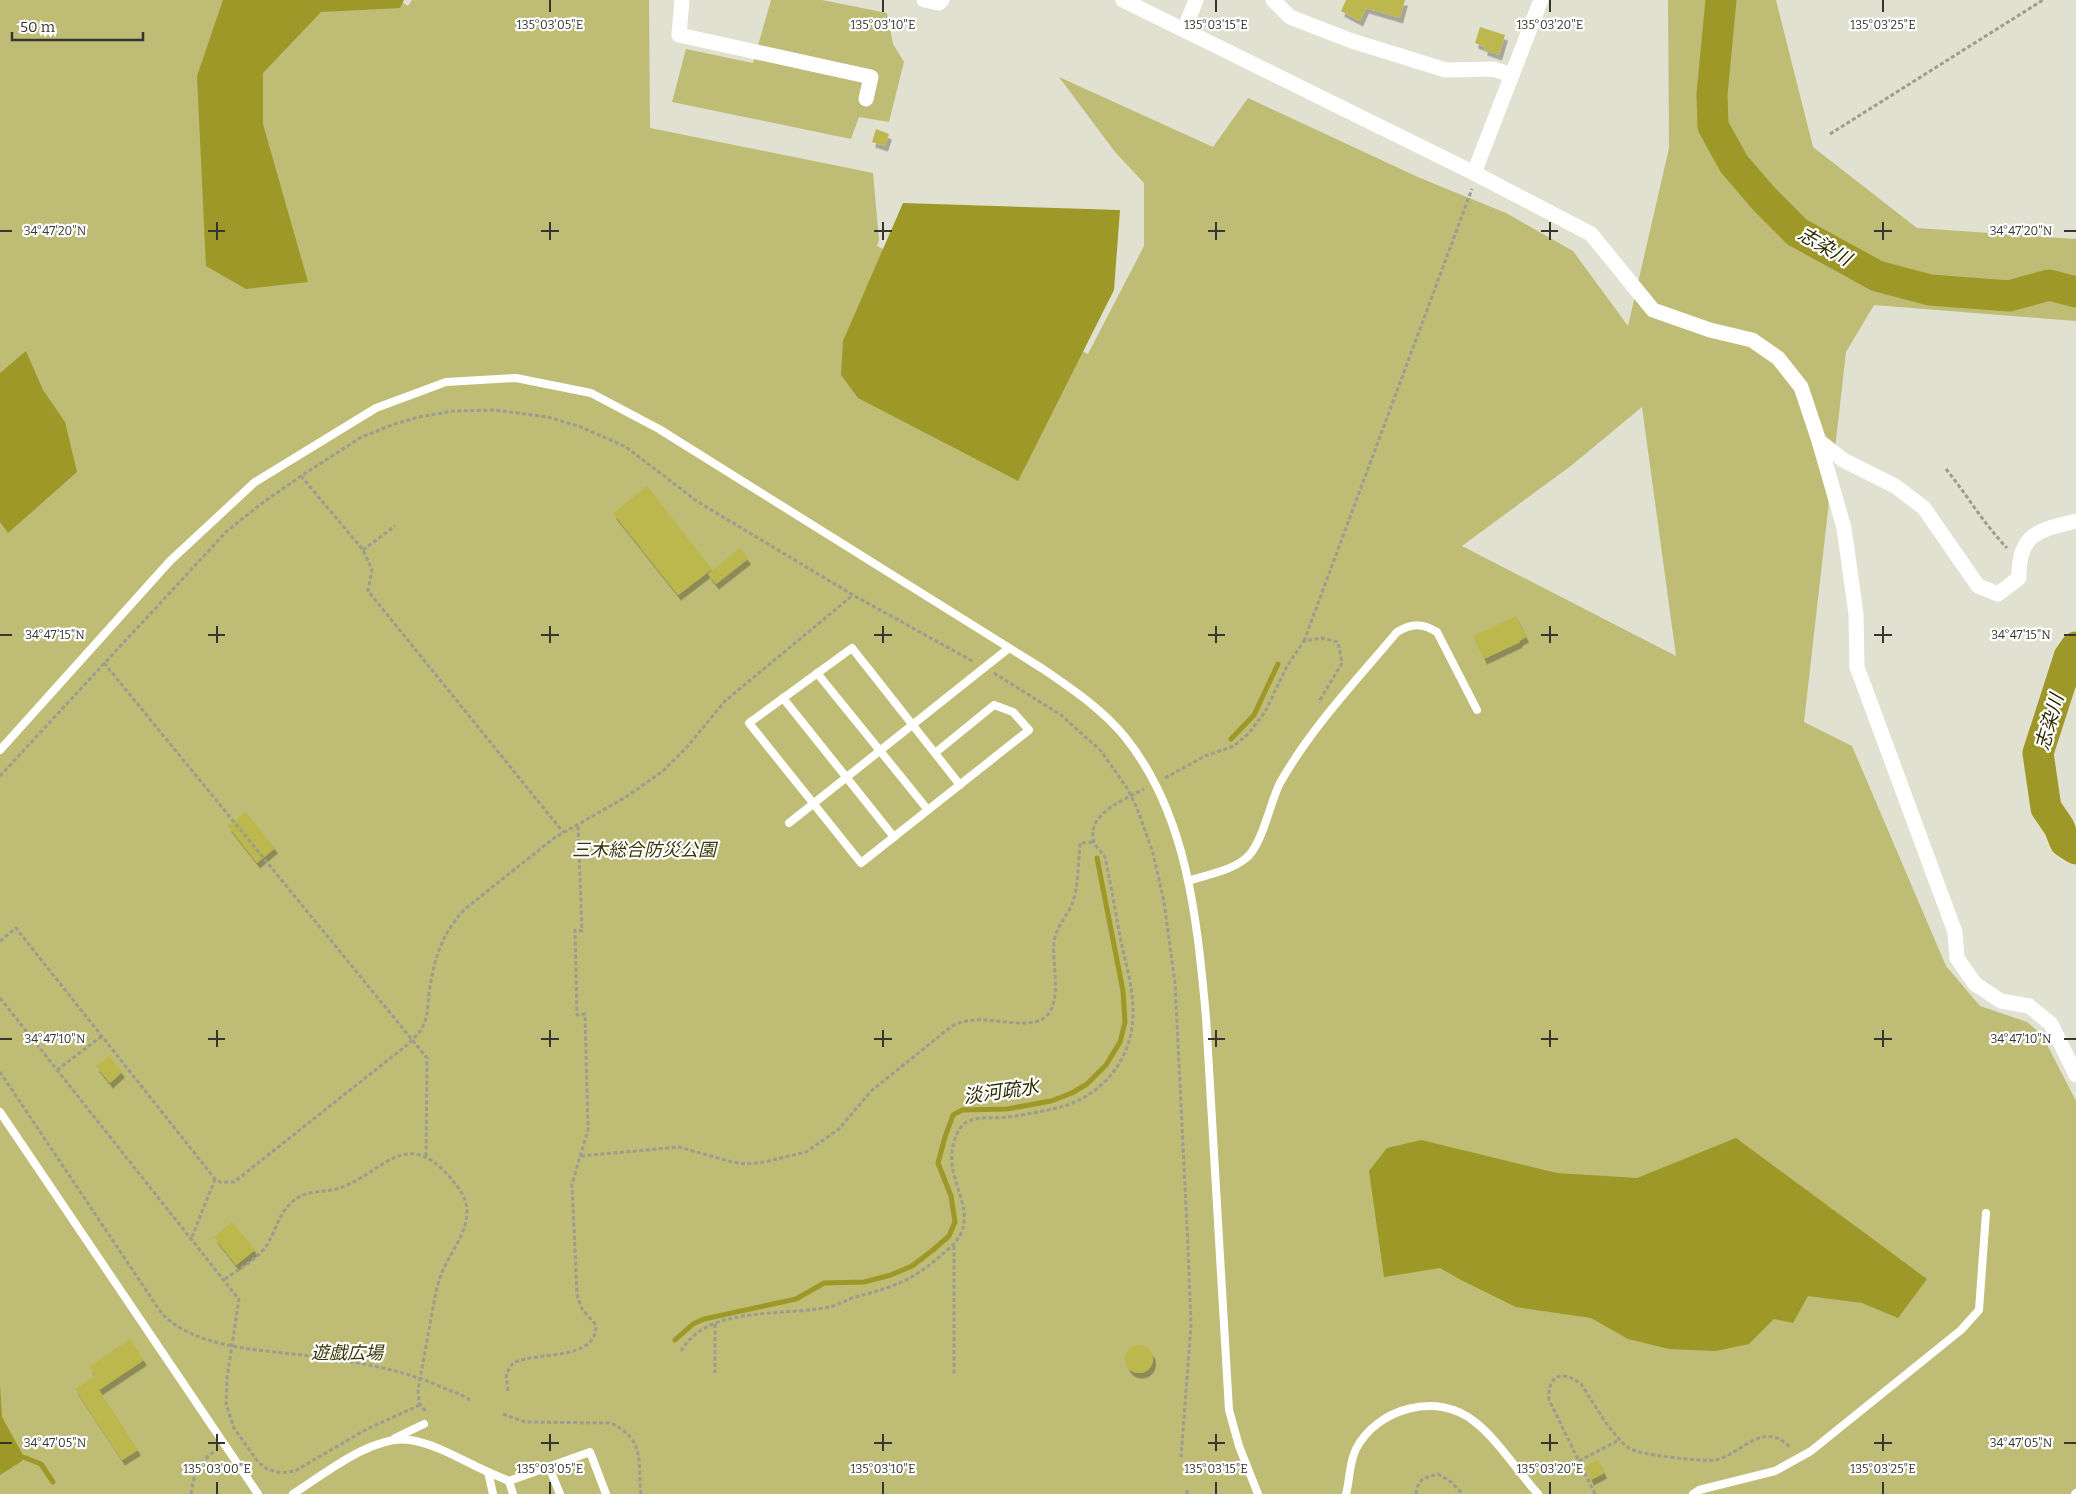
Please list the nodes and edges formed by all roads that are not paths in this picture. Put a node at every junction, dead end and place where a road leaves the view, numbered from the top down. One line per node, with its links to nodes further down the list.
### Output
1 (682, 0): 10 (street)
2 (924, 0): 3 (street)
3 (942, 0)
4 (1124, 0): 8 (street)
5 (1196, 0): 8 (street)
6 (1273, 0): 9 (street)
7 (1541, 0): 9 (street)
8 (1184, 30): 11 (street)
9 (1512, 75): 11 (street)
10 (866, 99)
11 (1474, 173): 12 (street)
12 (1819, 441): 13 (street); 29 (street)
13 (2076, 521)
14 (1009, 648): 18 (lane); 19 (lane); 28 (lane)
15 (818, 673): 16 (lane); 18 (lane); 20 (lane)
16 (783, 698): 22 (lane); 24 (lane)
17 (1477, 710): 28 (lane)
18 (912, 725): 20 (lane); 21 (lane)
19 (0, 750)
20 (880, 750): 22 (lane); 25 (lane)
21 (935, 753): 23 (lane); 23 (lane)
22 (846, 777): 24 (lane); 27 (lane)
23 (960, 785): 25 (lane)
24 (814, 803): 26 (lane); 27 (lane)
25 (928, 810): 27 (lane)
26 (789, 823)
27 (894, 837)
28 (1188, 881): 43 (lane)
29 (2076, 1075)
30 (0, 1112): 37 (lane)
31 (1986, 1214): 46 (lane)
32 (424, 1424): 33 (lane)
33 (384, 1443): 35 (lane); 38 (lane)
34 (550, 1466): 36 (lane); 41 (lane); 42 (lane)
35 (488, 1472): 36 (lane); 39 (lane)
36 (509, 1481): 40 (lane)
37 (258, 1494)
38 (293, 1494)
39 (493, 1494)
40 (514, 1494)
41 (560, 1494)
42 (606, 1494)
43 (1258, 1494)
44 (1346, 1494): 45 (lane)
45 (1538, 1494)
46 (1694, 1494)

